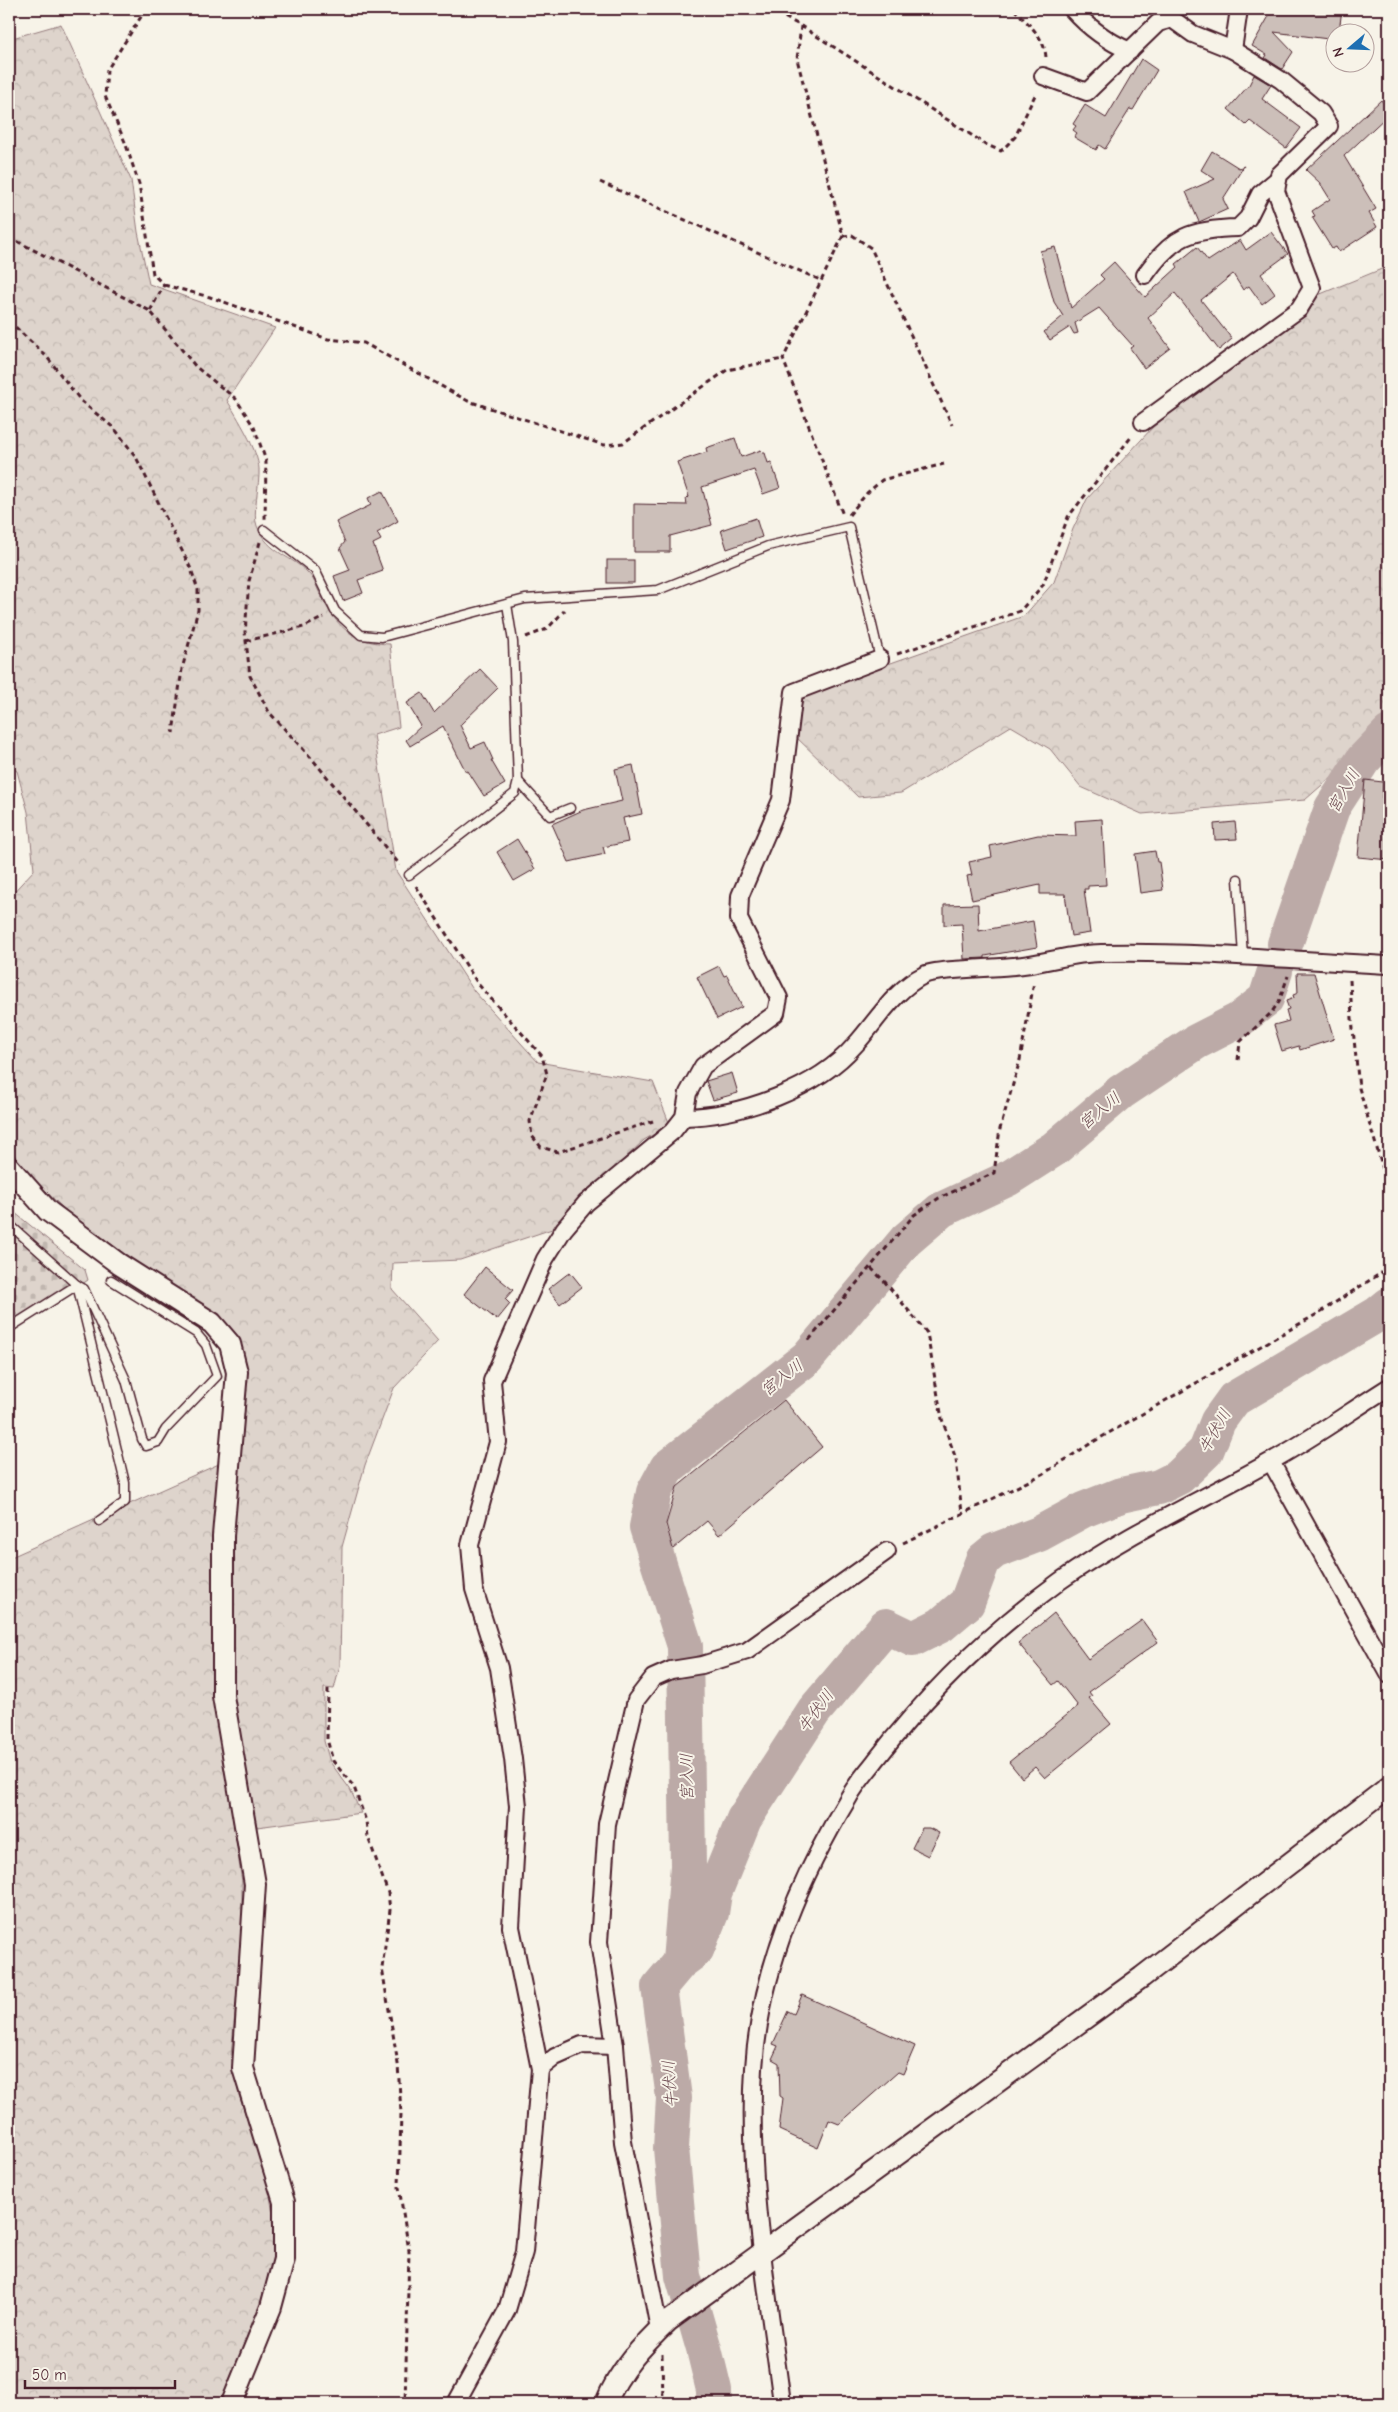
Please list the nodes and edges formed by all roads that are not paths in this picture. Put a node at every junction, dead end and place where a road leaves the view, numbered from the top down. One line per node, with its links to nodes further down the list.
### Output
1 (1072, 9): 4 (street)
2 (1240, 9): 3 (street)
3 (1233, 50): 4 (street); 6 (street)
4 (1130, 51): 5 (street)
5 (1043, 76)
6 (1278, 178): 7 (street); 8 (street)
7 (1145, 275)
8 (1143, 422)
9 (264, 530): 10 (lane)
10 (507, 604): 11 (lane); 12 (lane)
11 (880, 660): 18 (street)
12 (518, 781): 13 (lane); 14 (lane)
13 (570, 808)
14 (409, 876)
15 (1238, 879): 16 (lane)
16 (1243, 956): 17 (street); 18 (street)
17 (1389, 965)
18 (684, 1117): 31 (street)
19 (9, 1167): 34 (street)
20 (9, 1224): 22 (lane)
21 (111, 1280): 22 (lane)
22 (76, 1285): 23 (lane); 26 (lane)
23 (9, 1328)
24 (1389, 1386): 25 (street)
25 (1271, 1462): 28 (street); 32 (street)
26 (99, 1521)
27 (887, 1551): 30 (street)
28 (1389, 1674)
29 (1389, 1787): 32 (street)
30 (615, 2046): 31 (street); 33 (street)
31 (540, 2069): 35 (street)
32 (756, 2256): 33 (street); 37 (street)
33 (664, 2325): 36 (street)
34 (232, 2403)
35 (456, 2403)
36 (606, 2403)
37 (782, 2403)

